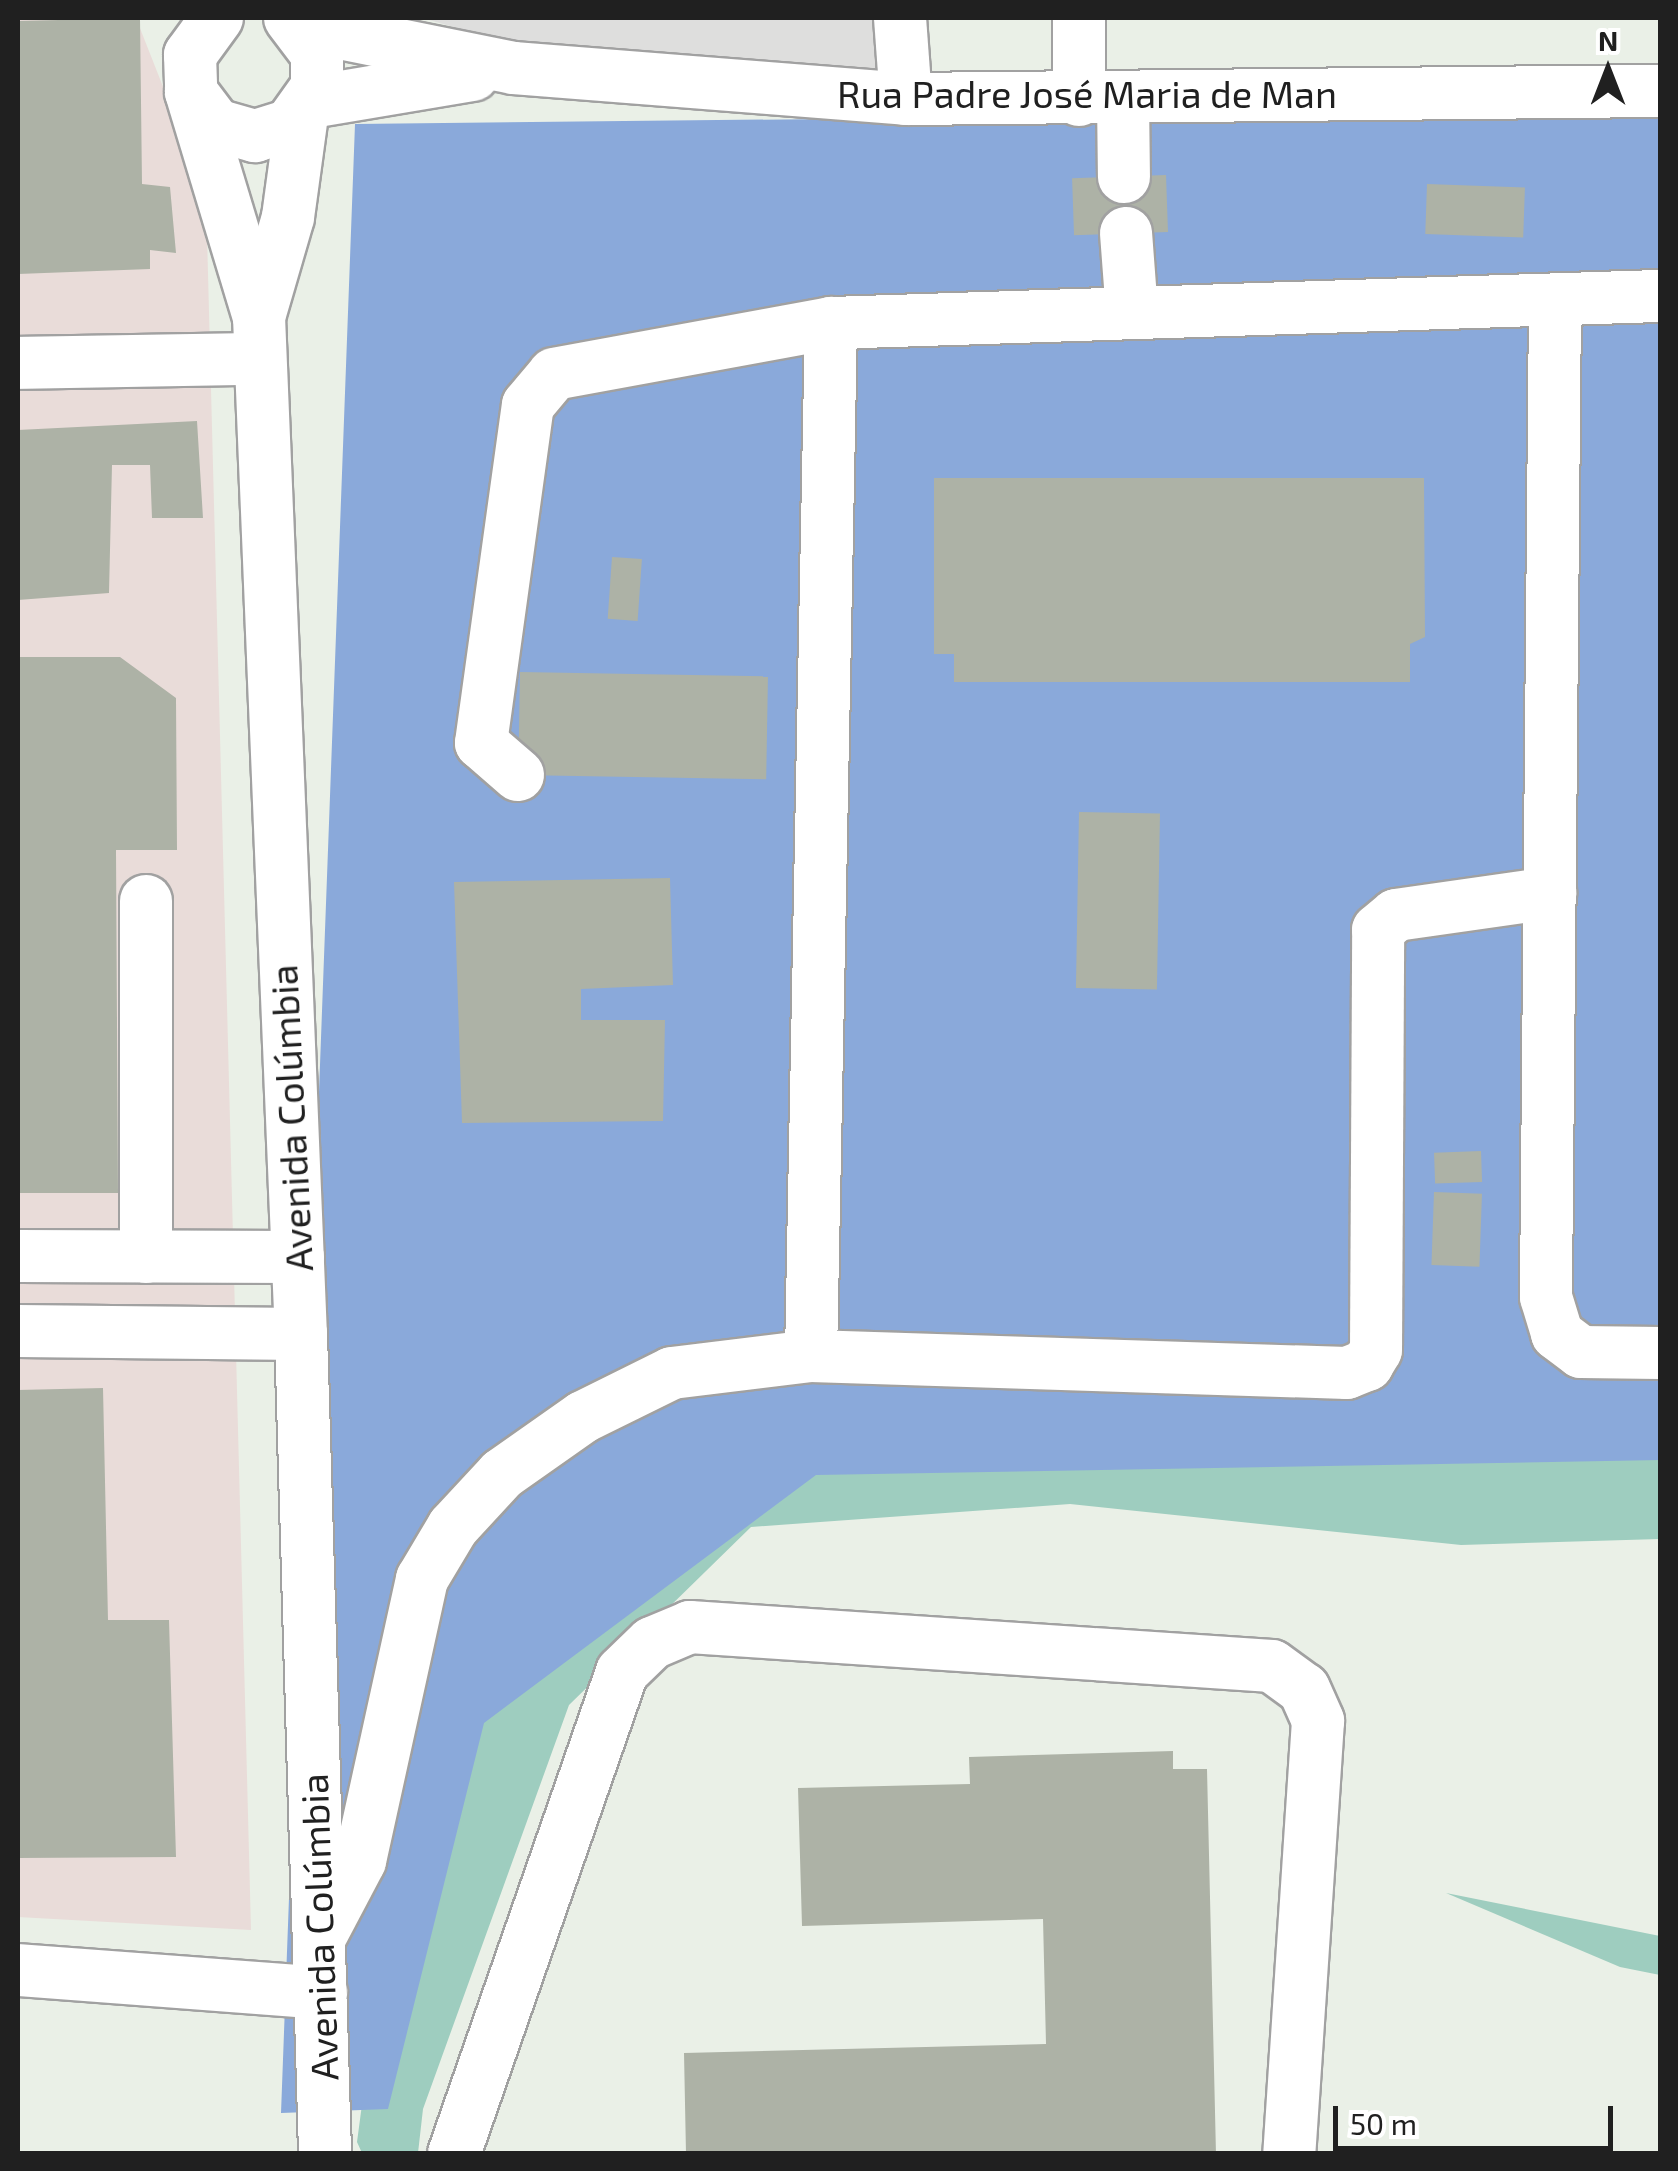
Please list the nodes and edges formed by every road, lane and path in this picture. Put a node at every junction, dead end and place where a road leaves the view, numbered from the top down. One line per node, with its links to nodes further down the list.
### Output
1 (164, 18): 7 (street)
2 (217, 18): 7 (street)
3 (900, 18): 9 (street)
4 (1079, 18): 10 (street)
5 (295, 21): 6 (street, Rua Padre José Maria de Man); 11 (street)
6 (514, 68): 9 (street, Rua Padre José Maria de Man); 11 (street, Rua Padre José Maria de Man)
7 (190, 84): 11 (street, Rua Padre José Maria de Man); 18 (street, Avenida Colúmbia)
8 (1660, 91): 10 (street, Rua Padre José Maria de Man)
9 (906, 99): 10 (street, Rua Padre José Maria de Man)
10 (1101, 100): 12 (street)
11 (306, 109): 18 (street)
12 (1124, 177)
13 (1126, 234): 16 (street)
14 (1660, 296): 15 (street)
15 (1555, 300): 16 (street); 21 (street)
16 (1132, 314): 17 (street)
17 (831, 323): 20 (street); 29 (street)
18 (258, 338): 19 (street); 25 (street, Avenida Colúmbia)
19 (18, 362)
20 (518, 774)
21 (1550, 893): 28 (street); 29 (street)
22 (146, 901): 24 (street)
23 (18, 1256): 24 (street)
24 (146, 1257): 25 (street)
25 (298, 1257): 27 (street, Avenida Colúmbia)
26 (18, 1331): 27 (street)
27 (301, 1334): 30 (street, Avenida Colúmbia)
28 (1660, 1353)
29 (810, 1356): 30 (street)
30 (320, 1939): 32 (street, Avenida Colúmbia)
31 (18, 1970): 32 (street)
32 (321, 1993): 33 (street, Avenida Colúmbia)
33 (325, 2154)
34 (454, 2154): 35 (street)
35 (1289, 2154)

